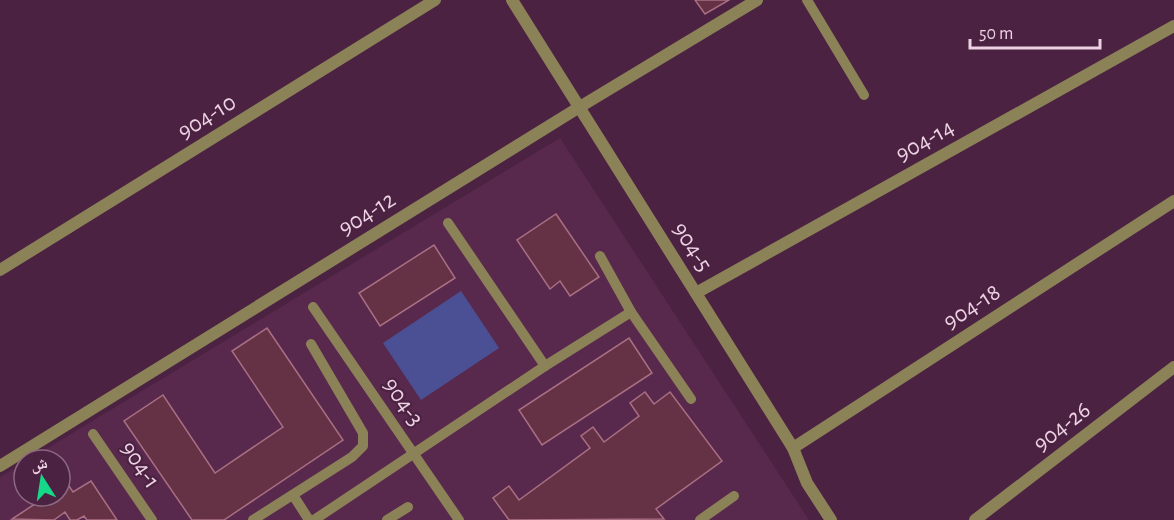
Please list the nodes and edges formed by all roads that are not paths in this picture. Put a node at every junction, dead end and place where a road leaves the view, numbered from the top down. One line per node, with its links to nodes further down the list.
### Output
1 (435, 0): 11 (street, 904-10)
2 (512, 0): 7 (street, 904-5)
3 (757, 0): 7 (street, 904-12)
4 (807, 0): 6 (lane)
5 (1174, 26): 12 (street, 904-14)
6 (864, 95)
7 (578, 108): 12 (street, 904-5); 22 (street, 904-12)
8 (1174, 201): 20 (street, 904-18)
9 (448, 223): 16 (lane)
10 (600, 256): 14 (lane)
11 (0, 270)
12 (696, 293): 20 (street, 904-5)
13 (313, 307): 21 (lane, 904-3)
14 (631, 312): 16 (lane); 18 (lane)
15 (311, 344): 23 (lane)
16 (545, 366): 21 (lane)
17 (1174, 367): 34 (street, 904-26)
18 (691, 399)
19 (93, 434): 26 (lane, 904-1)
20 (792, 448): 33 (street, 904-5)
21 (414, 455): 29 (lane); 31 (lane, 904-3)
22 (0, 466)
23 (293, 495): 27 (lane); 28 (lane)
24 (734, 496): 32 (lane)
25 (408, 507): 30 (lane)
26 (152, 520)
27 (253, 520)
28 (309, 520)
29 (314, 520)
30 (387, 520)
31 (459, 520)
32 (700, 520)
33 (831, 520)
34 (975, 520)

